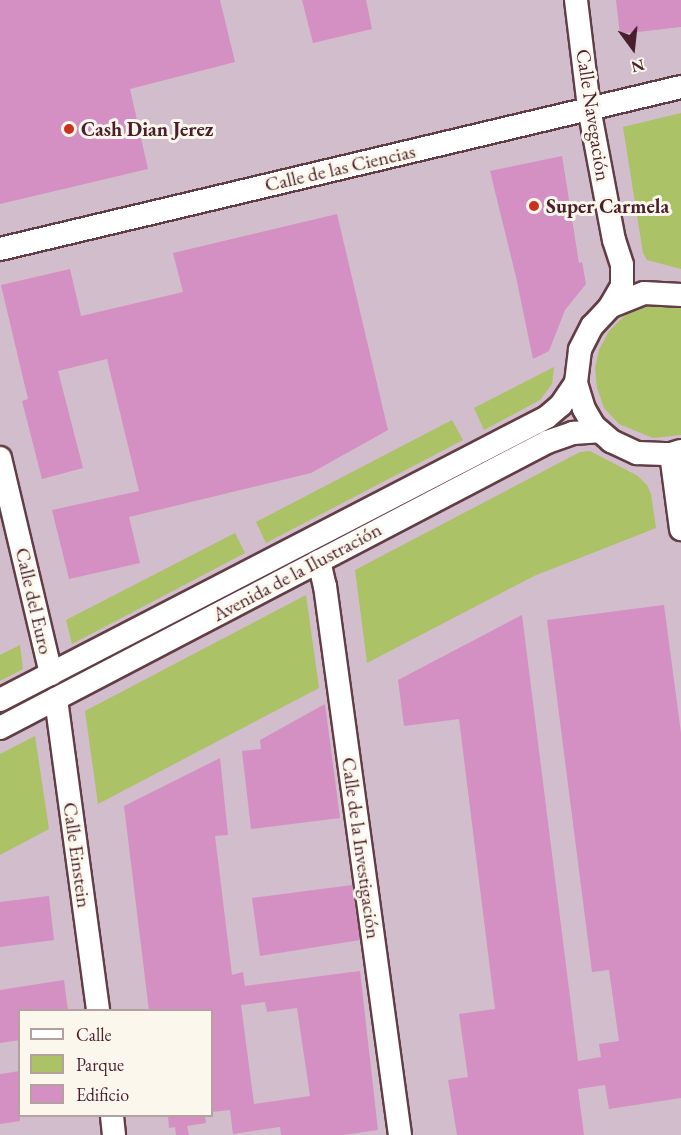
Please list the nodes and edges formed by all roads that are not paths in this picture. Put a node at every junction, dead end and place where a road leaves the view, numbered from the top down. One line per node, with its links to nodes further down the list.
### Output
1 (576, 0): 3 (street, Calle Navegación)
2 (681, 87): 3 (street, Calle de las Ciencias)
3 (589, 108): 4 (street, Calle de las Ciencias); 5 (street, Calle Navegación)
4 (0, 249)
5 (622, 264): 6 (street, Calle Navegación); 8 (street, Calle Navegación)
6 (656, 292): 7 (street); 8 (street)
7 (681, 295)
8 (610, 307): 9 (street)
9 (576, 382): 10 (street); 15 (street, Avenida de la Ilustración)
10 (599, 431): 11 (street); 14 (street, Avenida de la Ilustración)
11 (676, 453): 13 (street)
12 (0, 458): 15 (street, Calle del Euro)
13 (681, 529)
14 (319, 561): 16 (street, Avenida de la Ilustración); 22 (street, Calle de la Investigación)
15 (51, 674): 17 (street, Avenida de la Ilustración)
16 (56, 699): 18 (street, Avenida de la Ilustración); 19 (street, Calle Einstein)
17 (0, 700)
18 (0, 728)
19 (98, 1009)
20 (112, 1117): 21 (street)
21 (114, 1135)
22 (400, 1135)

